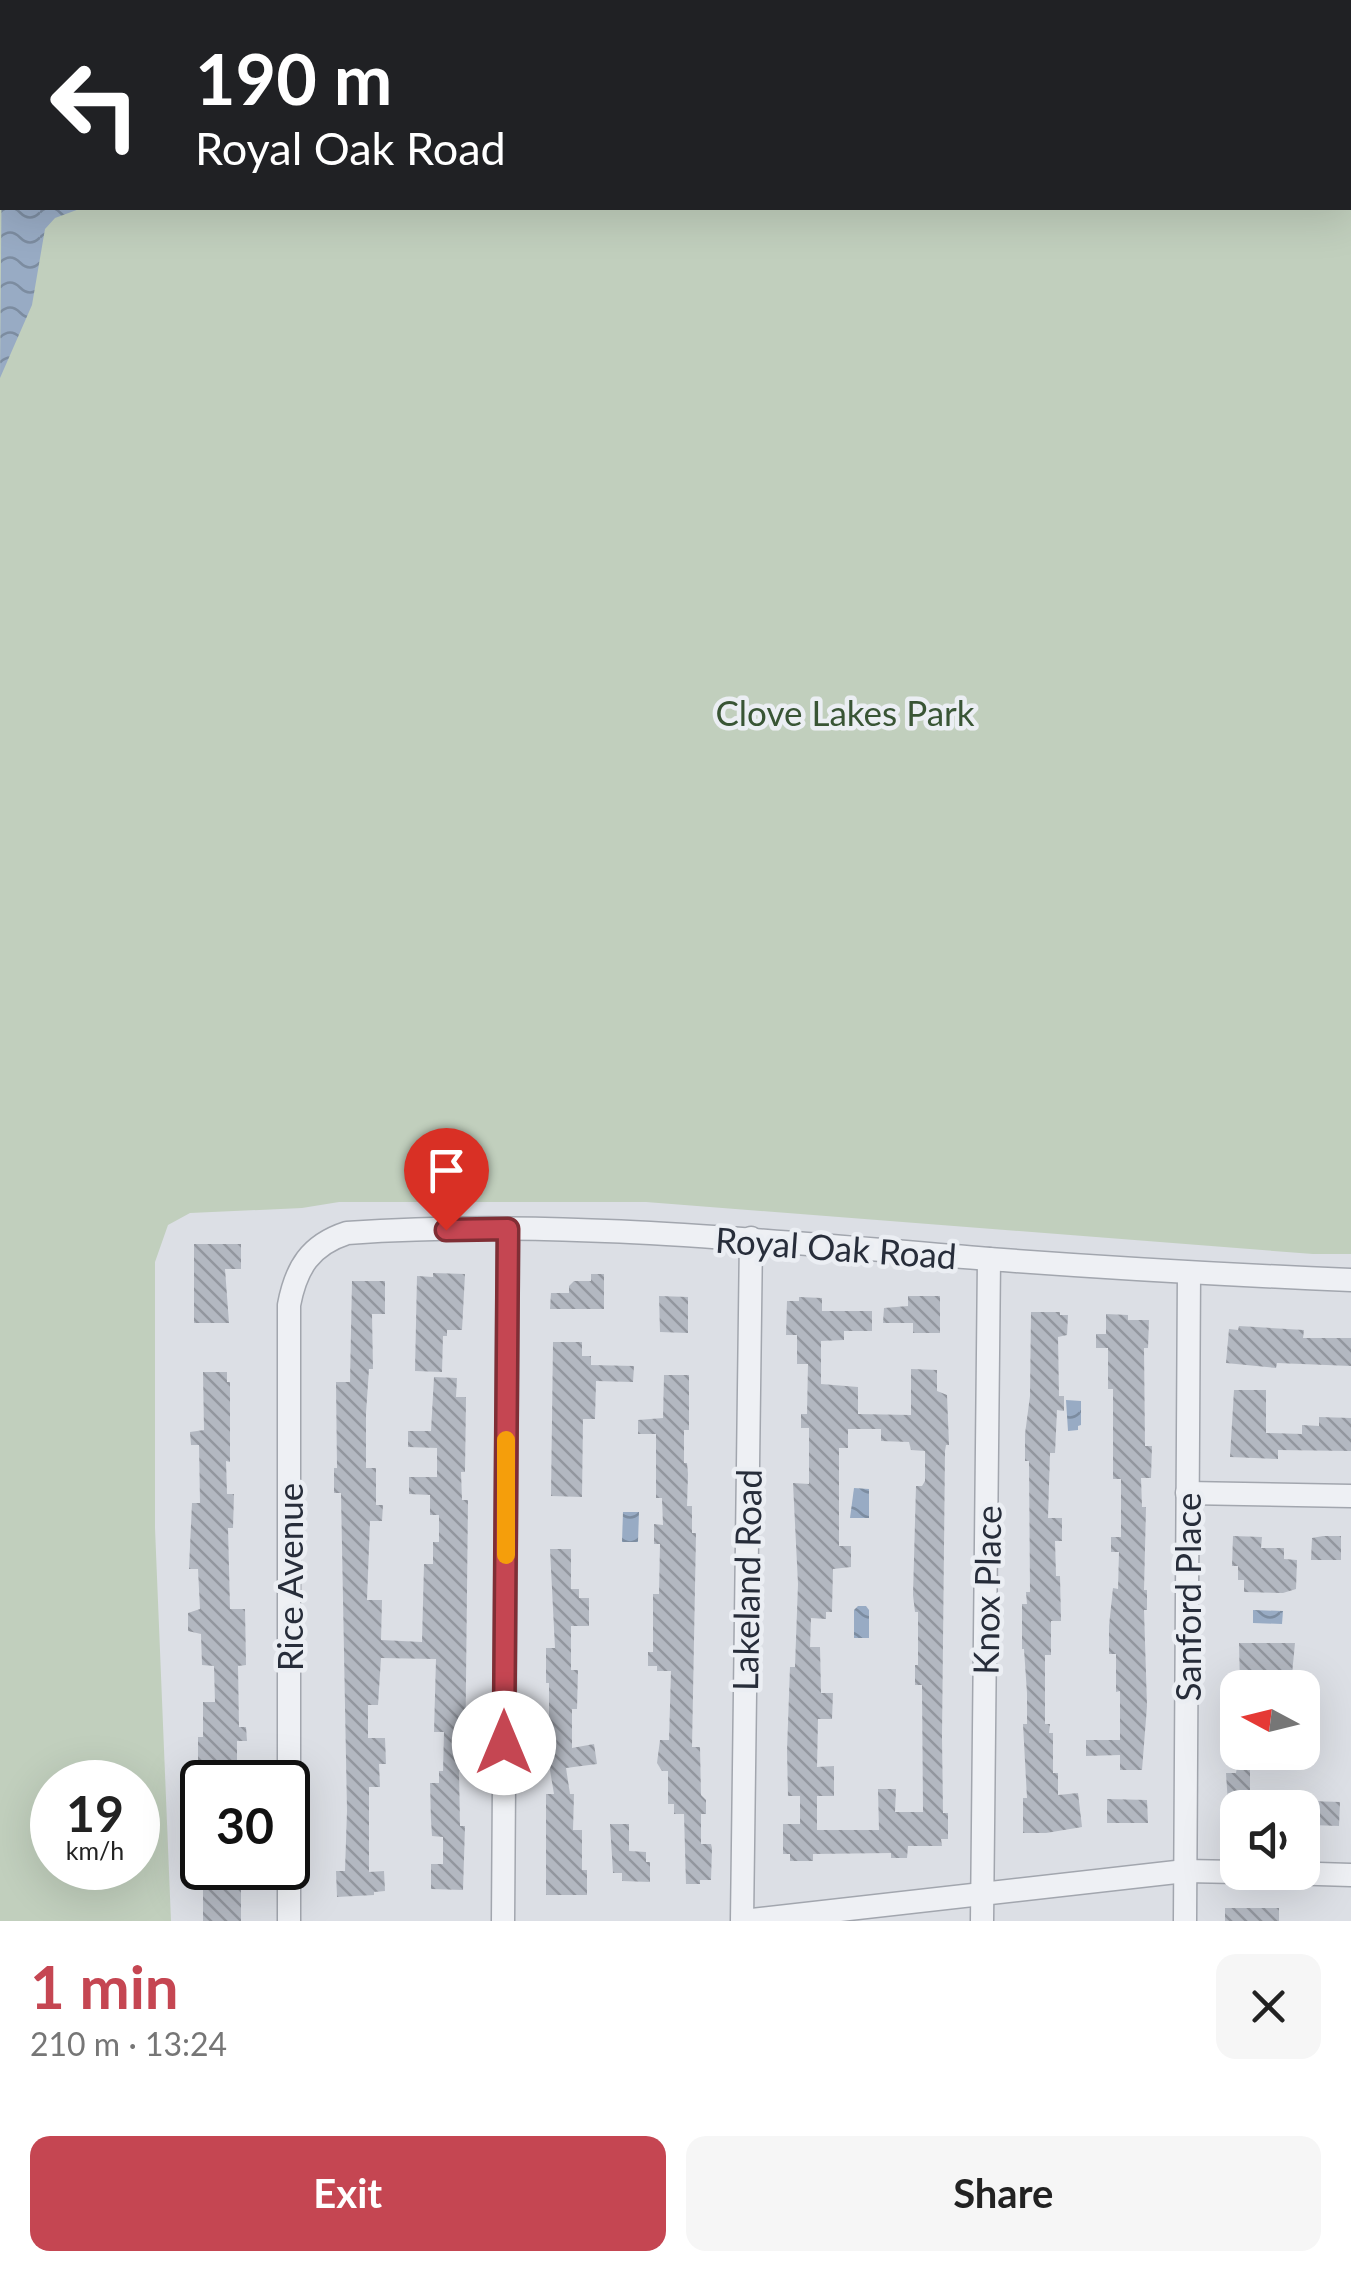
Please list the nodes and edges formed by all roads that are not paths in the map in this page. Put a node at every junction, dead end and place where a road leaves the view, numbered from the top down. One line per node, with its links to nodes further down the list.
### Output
1 (508, 1229): 2 (street, Royal Oak Road); 3 (street, Royal Oak Road); 15 (street)
2 (751, 1238): 4 (street, Royal Oak Road); 16 (street, Lakeland Road)
3 (322, 1243): 14 (street, Rice Avenue)
4 (989, 1259): 5 (street, Royal Oak Road); 13 (street, Knox Place)
5 (1189, 1274): 6 (street, Royal Oak Road); 7 (street, Sanford Place)
6 (1351, 1280)
7 (1188, 1493): 8 (street); 9 (street, Sanford Place)
8 (1351, 1496)
9 (1186, 1870): 10 (street); 13 (street); 18 (street, Sanford Place)
10 (1220, 1871)
11 (1320, 1874): 12 (street)
12 (1351, 1875)
13 (982, 1893): 16 (street); 17 (street, Knox Place)
14 (290, 1921)
15 (503, 1921)
16 (742, 1921)
17 (982, 1921)
18 (1185, 1921)

